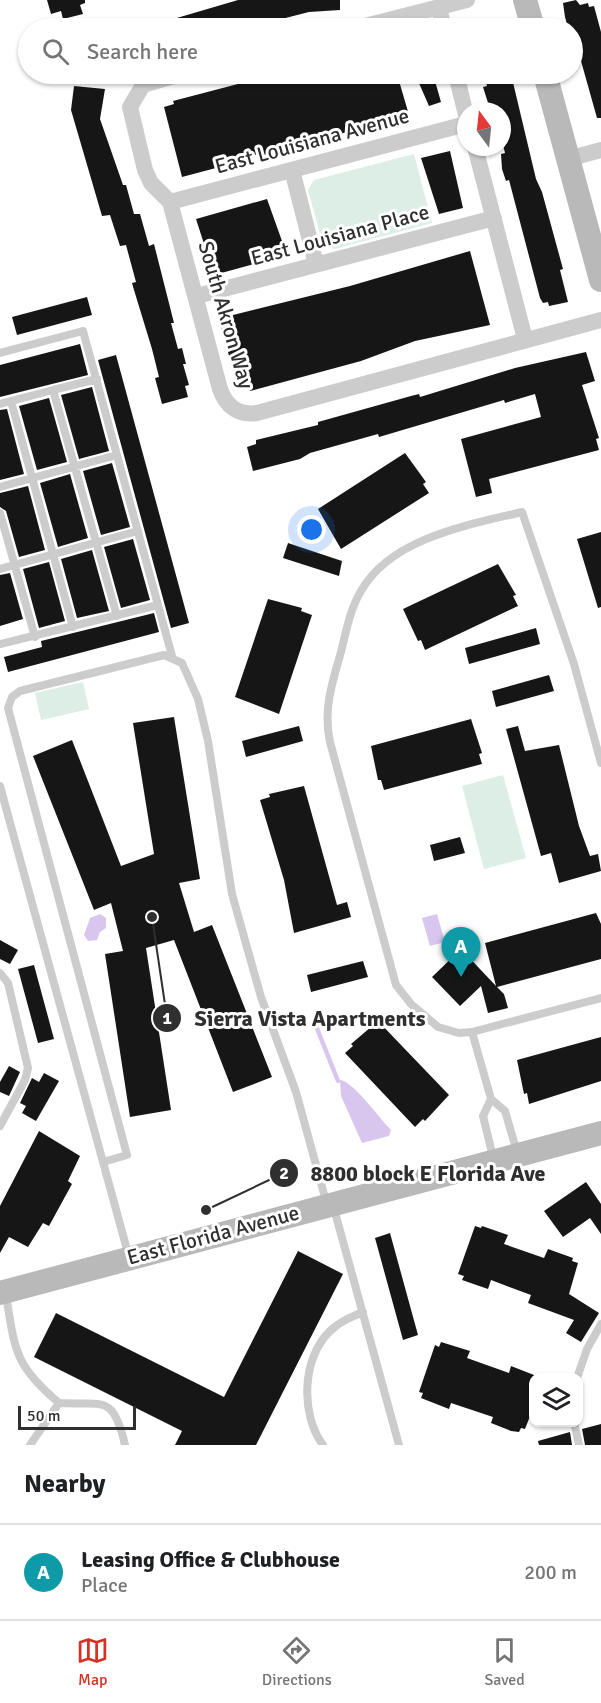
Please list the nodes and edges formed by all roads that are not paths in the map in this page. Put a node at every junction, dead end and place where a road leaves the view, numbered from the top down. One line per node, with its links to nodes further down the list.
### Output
1 (467, 0): 3 (street)
2 (525, 0): 6 (main road)
3 (439, 8): 4 (street); 5 (street)
4 (398, 18)
5 (442, 18)
6 (530, 18)
7 (146, 84): 16 (street, South Akron Way)
8 (458, 84): 10 (street)
9 (548, 84): 14 (main road)
10 (463, 102)
11 (457, 126): 15 (street, East Louisiana Avenue)
12 (601, 150): 14 (street)
13 (477, 156): 17 (street)
14 (568, 159): 19 (main road)
15 (291, 170): 16 (street, East Louisiana Avenue); 18 (street)
16 (170, 202): 20 (street, South Akron Way)
17 (494, 218): 18 (street, East Louisiana Place); 22 (street)
18 (316, 264): 20 (street, East Louisiana Place)
19 (601, 280)
20 (197, 296): 22 (street, South Akron Way)
21 (601, 320): 22 (street, South Akron Way)
22 (525, 339)
23 (0, 353): 24 (lane)
24 (96, 379): 25 (lane); 28 (lane)
25 (53, 390): 26 (lane); 29 (lane)
26 (11, 401): 27 (lane); 30 (lane)
27 (0, 404)
28 (117, 455): 29 (lane); 33 (lane)
29 (75, 467): 30 (lane); 34 (lane)
30 (33, 478): 31 (lane); 35 (lane)
31 (0, 487)
32 (0, 513): 36 (lane)
33 (138, 531): 34 (lane); 38 (lane)
34 (96, 543): 35 (lane); 39 (lane)
35 (54, 555): 36 (lane); 40 (lane)
36 (14, 565): 37 (lane); 41 (lane)
37 (0, 569)
38 (158, 606): 39 (lane); 43 (lane)
39 (117, 616): 40 (lane)
40 (73, 627): 41 (lane)
41 (34, 638): 42 (lane)
42 (0, 644)
43 (172, 656): 53 (lane); 54 (lane)
44 (601, 763): 48 (lane)
45 (0, 786): 53 (lane)
46 (0, 973): 50 (lane)
47 (601, 998): 48 (lane)
48 (472, 1032): 49 (lane)
49 (491, 1099): 52 (lane); 52 (lane)
50 (0, 1126)
51 (601, 1133): 52 (main road, East Florida Avenue)
52 (506, 1158): 54 (main road, East Florida Avenue)
53 (103, 1162): 55 (lane)
54 (330, 1205): 55 (main road, East Florida Avenue); 57 (lane)
55 (129, 1258): 56 (main road, East Florida Avenue)
56 (2, 1292): 60 (lane)
57 (363, 1312): 64 (lane); 65 (lane)
58 (601, 1324): 59 (lane)
59 (578, 1373)
60 (59, 1403): 62 (lane); 63 (lane)
61 (575, 1427): 66 (lane)
62 (30, 1445)
63 (125, 1445)
64 (323, 1445)
65 (399, 1445)
66 (579, 1445)

